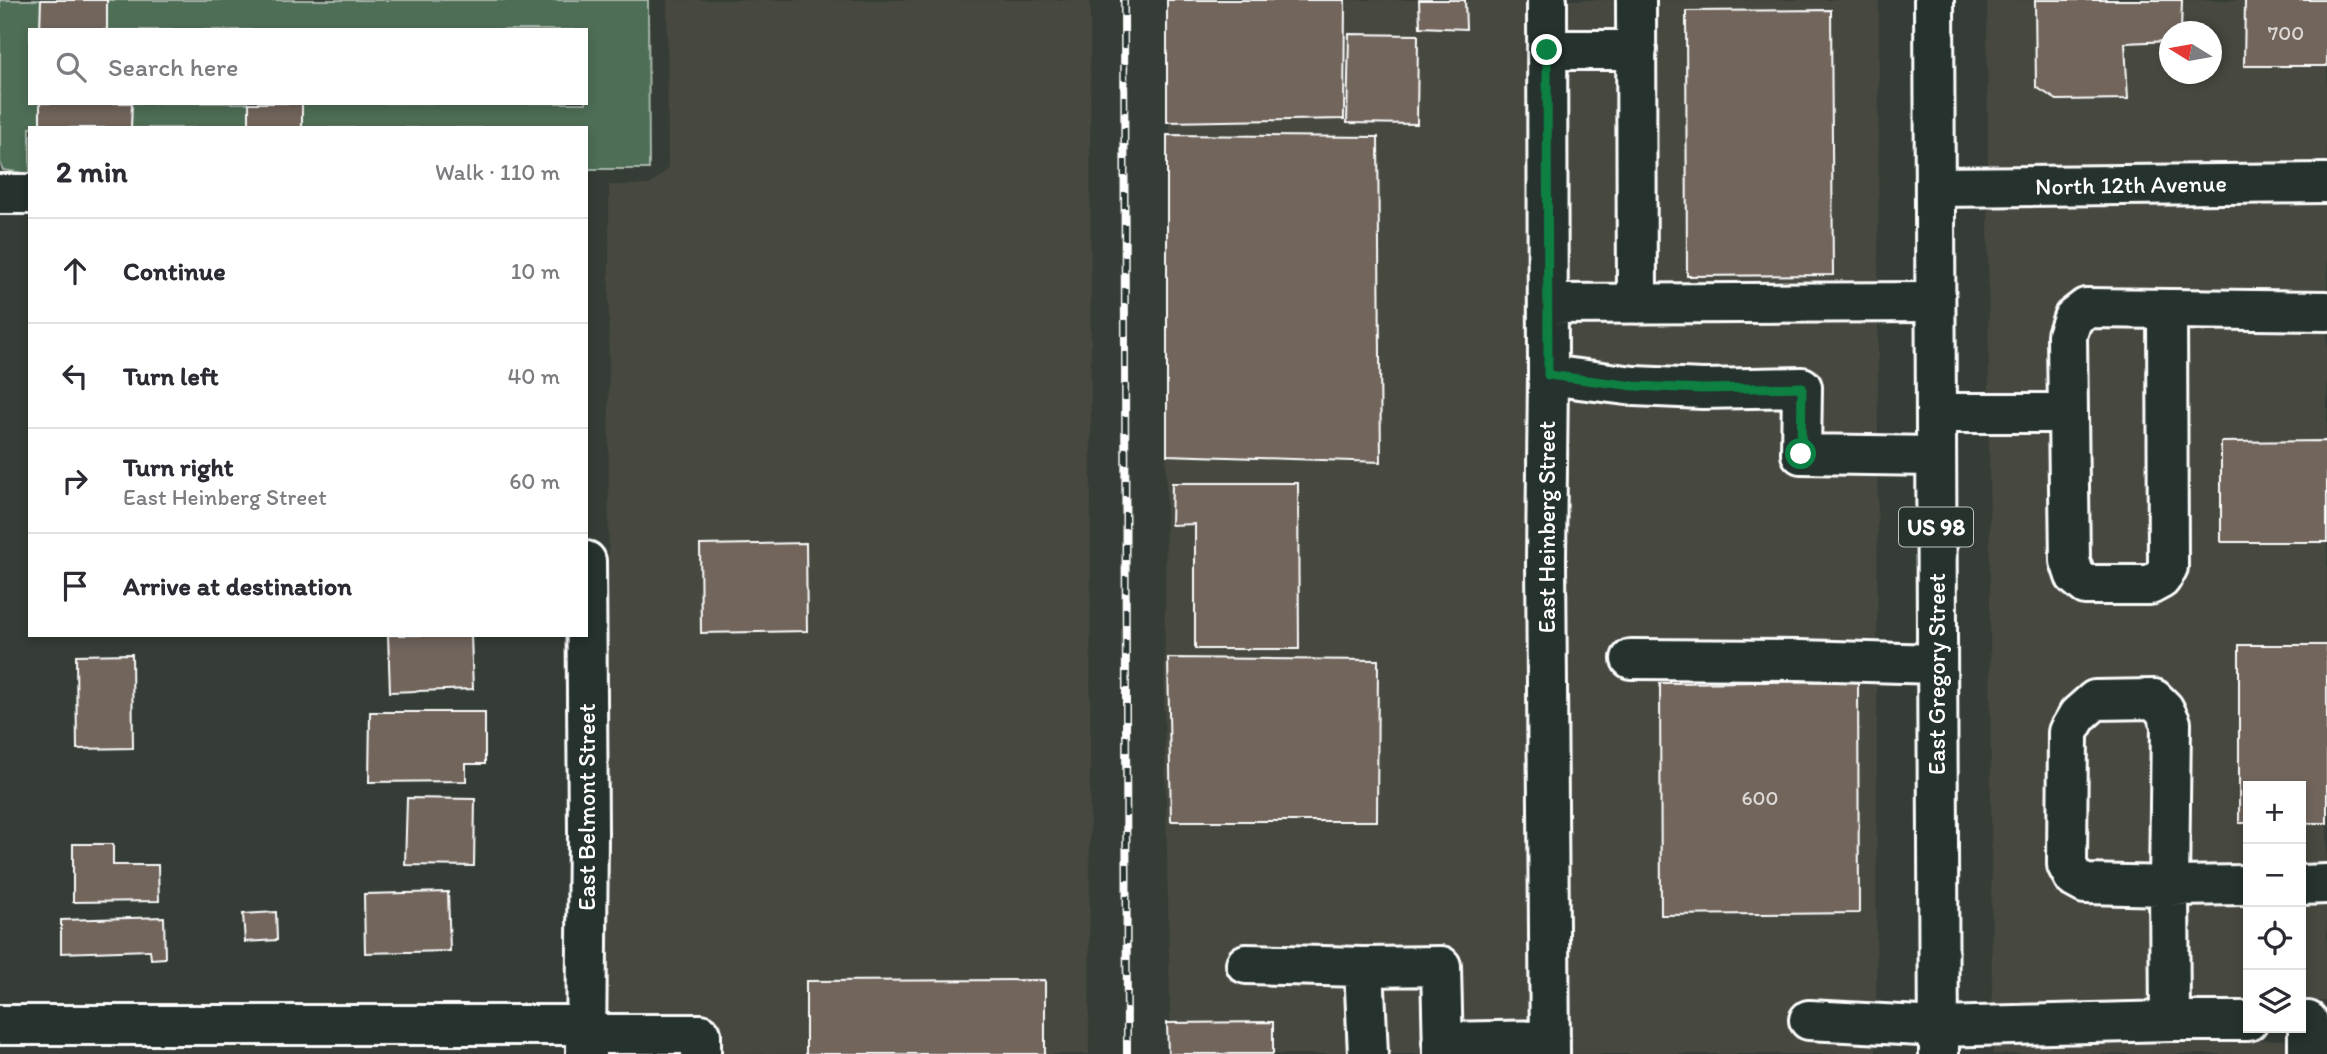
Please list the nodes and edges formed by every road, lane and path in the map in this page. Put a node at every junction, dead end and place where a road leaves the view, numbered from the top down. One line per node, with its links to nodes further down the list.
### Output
1 (1547, 0): 4 (main road, East Heinberg Street)
2 (1636, 0): 5 (main road)
3 (1934, 0): 7 (main road, East Gregory Street / US 98)
4 (1547, 50): 5 (main road); 12 (main road, East Heinberg Street)
5 (1636, 50): 11 (main road)
6 (2327, 183): 7 (main road, North 12th Avenue)
7 (1935, 187): 10 (main road, East Gregory Street / US 98)
8 (0, 194): 9 (main road)
9 (28, 194)
10 (1935, 302): 11 (main road); 16 (main road, East Gregory Street / US 98)
11 (1637, 303): 12 (main road)
12 (1548, 304): 15 (main road, East Heinberg Street)
13 (2167, 309): 14 (main road); 17 (main road); 17 (main road)
14 (2327, 311)
15 (1548, 375): 18 (main road); 34 (main road, East Heinberg Street)
16 (1936, 413): 17 (main road); 18 (main road, East Gregory Street / US 98)
17 (2068, 413)
18 (1936, 456): 21 (main road, East Gregory Street / US 98)
19 (587, 637): 32 (main road, East Belmont Street)
20 (1631, 659): 21 (main road)
21 (1937, 664): 33 (main road, East Gregory Street / US 98)
22 (2327, 884): 24 (main road)
23 (2243, 885): 25 (main road)
24 (2306, 885)
25 (2169, 886): 25 (main road); 29 (main road)
26 (1246, 964): 27 (main road)
27 (1364, 967): 35 (main road); 37 (main road)
28 (1809, 1020): 33 (main road)
29 (2170, 1021): 31 (main road); 33 (main road)
30 (0, 1025): 32 (main road)
31 (2231, 1032)
32 (586, 1038): 36 (main road)
33 (1939, 1041)
34 (1550, 1047): 35 (main road)
35 (1442, 1048)
36 (701, 1054)
37 (1368, 1054)

